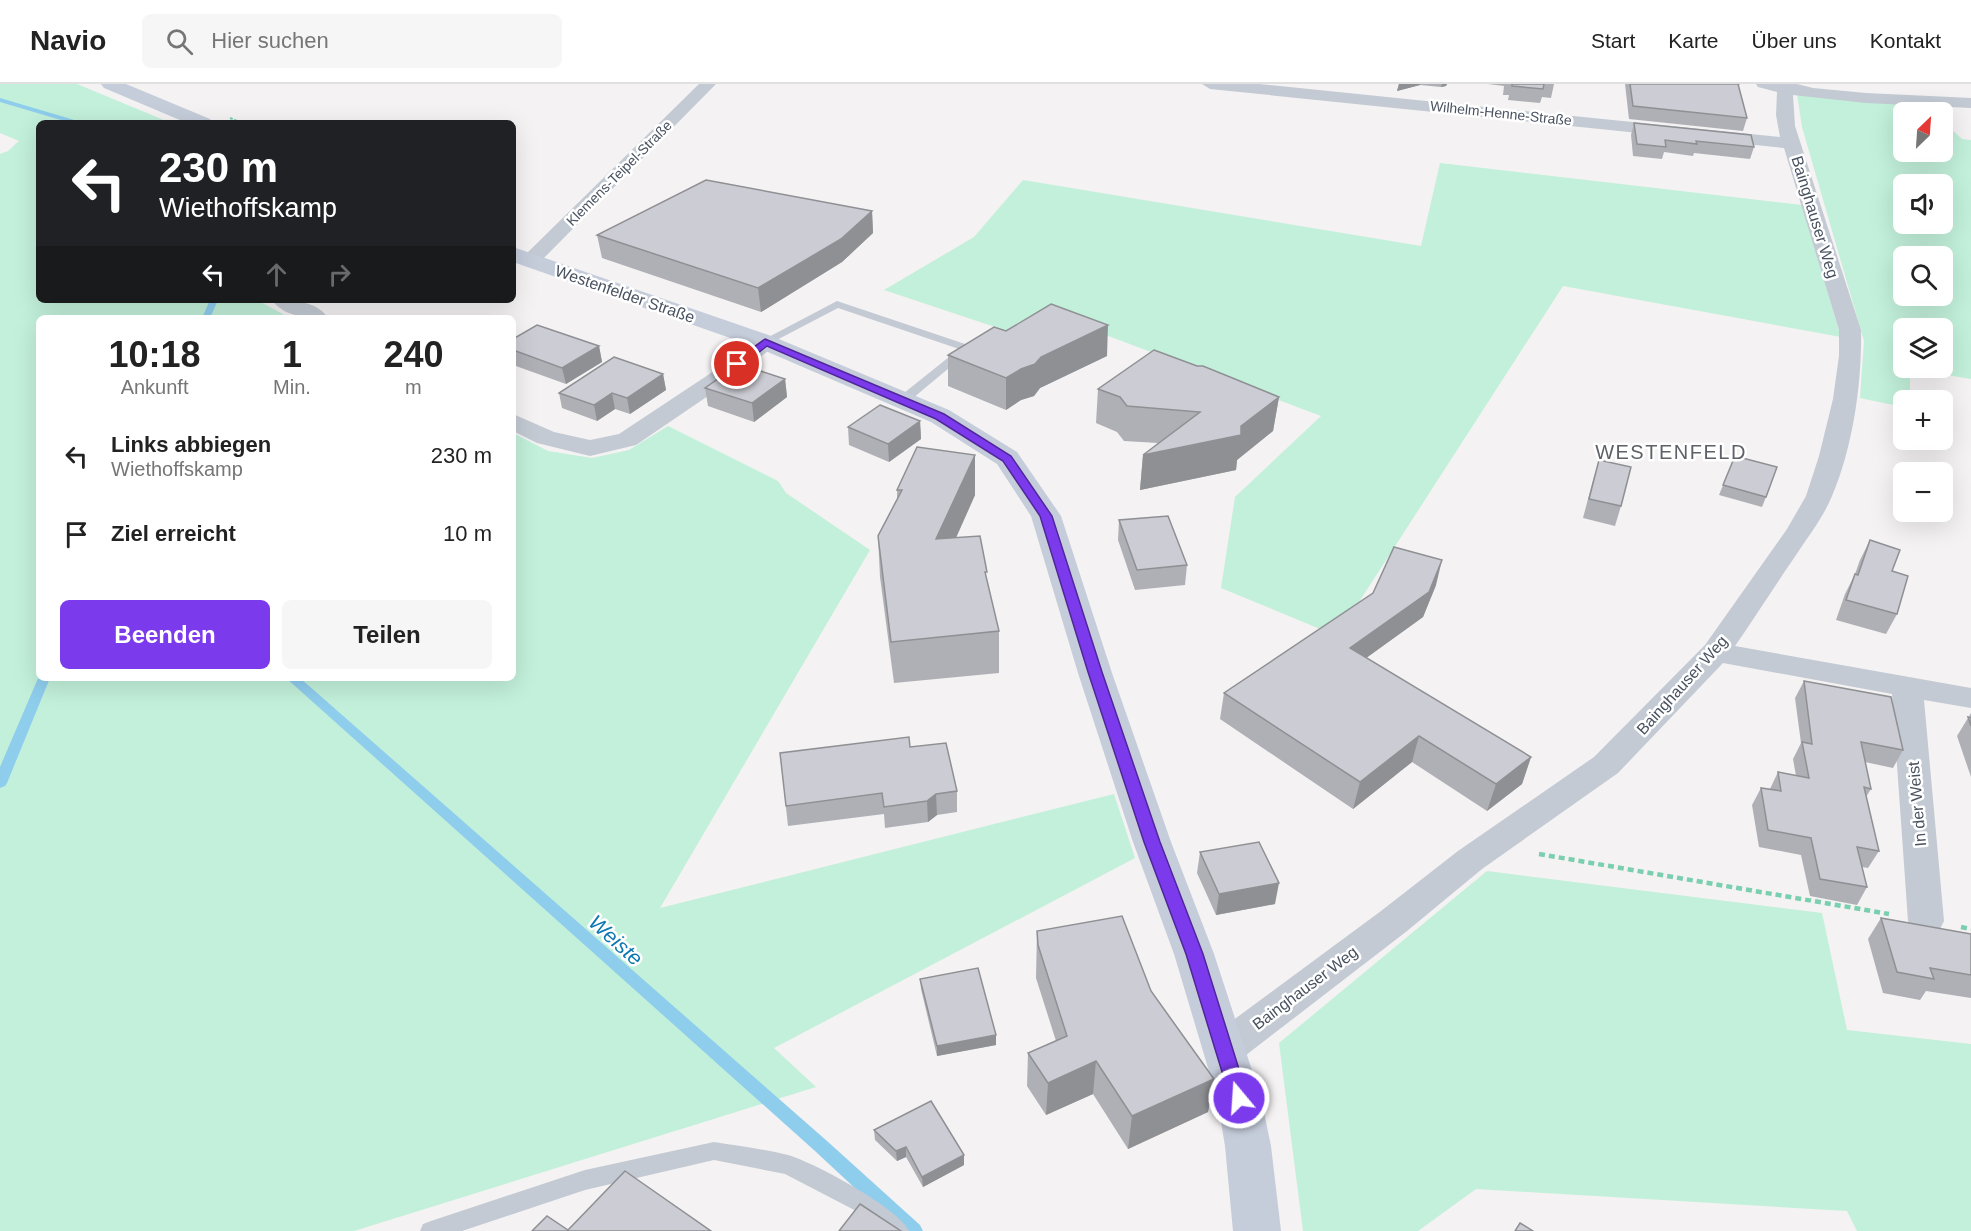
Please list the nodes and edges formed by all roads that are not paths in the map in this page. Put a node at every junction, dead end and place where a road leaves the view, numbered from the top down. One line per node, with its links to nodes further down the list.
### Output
1 (110, 84): 6 (main road)
2 (708, 84): 8 (street, Klemens-Teipel-Straße)
3 (1210, 84): 7 (street, Wilhelm-Henne-Straße)
4 (1780, 86): 5 (street); 7 (street, Bainghauser Weg)
5 (1971, 103)
6 (196, 120)
7 (1791, 143): 14 (street, Bainghauser Weg)
8 (522, 258): 11 (main road, Westenfelder Straße)
9 (289, 303): 10 (street)
10 (311, 315)
11 (765, 342): 12 (main road, Westenfelder Straße); 12 (lane); 13 (street)
12 (903, 400): 18 (main road, Westenfelder Straße)
13 (516, 423)
14 (1716, 652): 15 (street); 18 (street, Bainghauser Weg)
15 (1907, 686): 16 (street); 17 (street, In der Weist)
16 (1971, 698)
17 (1926, 921)
18 (1223, 1050): 21 (main road, Westenfelder Straße)
19 (431, 1231): 20 (lane)
20 (898, 1231)
21 (1257, 1231)

